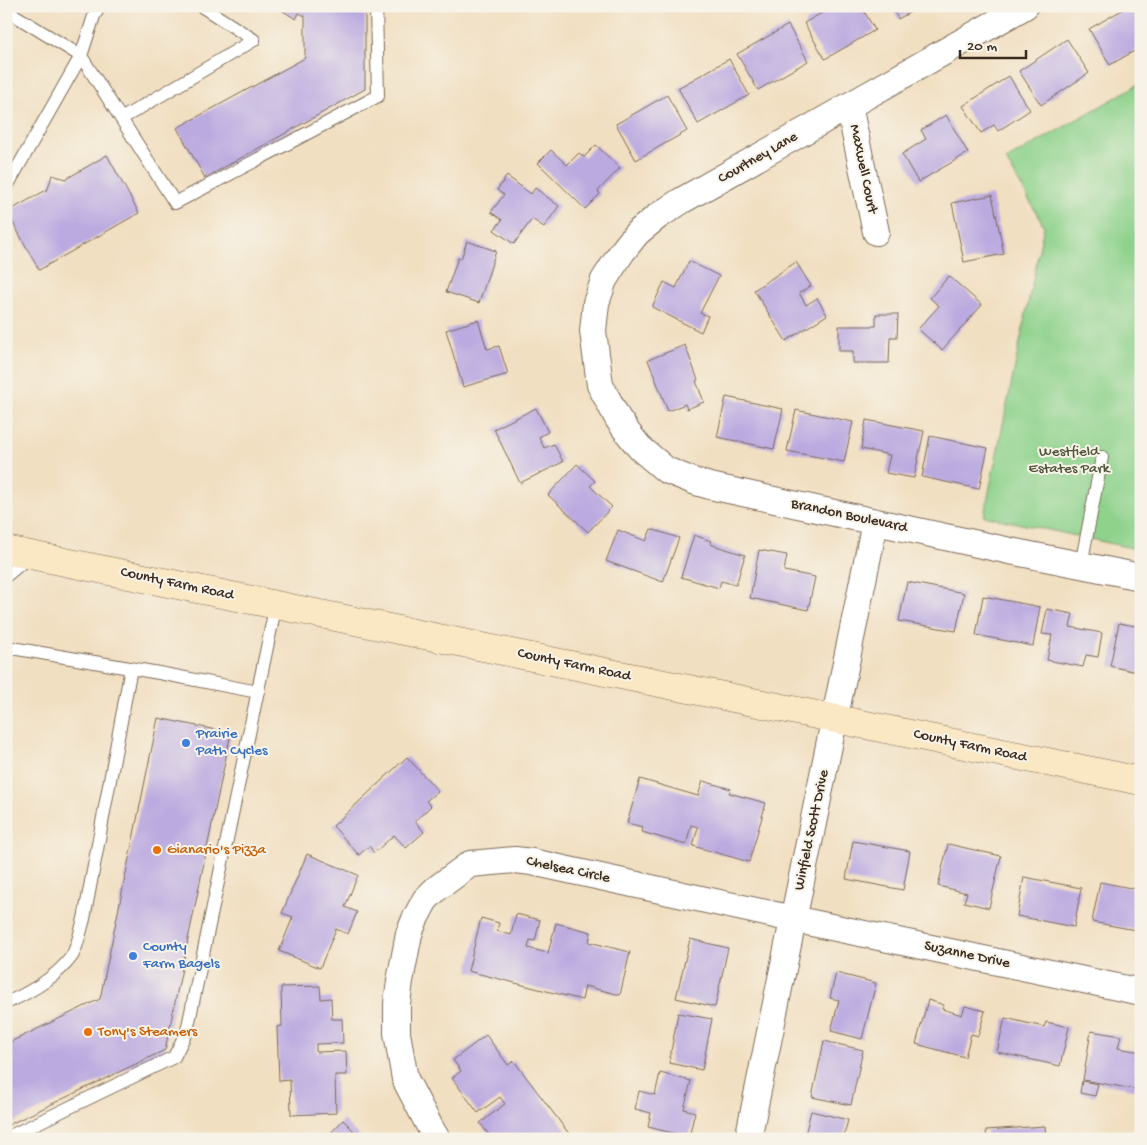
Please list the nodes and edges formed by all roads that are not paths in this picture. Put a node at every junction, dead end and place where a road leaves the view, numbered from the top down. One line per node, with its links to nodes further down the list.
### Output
1 (100, 6): 6 (lane)
2 (201, 6): 8 (lane)
3 (376, 6): 8 (lane)
4 (1025, 6): 7 (street, Courtney Lane)
5 (6, 10): 6 (lane)
6 (81, 56): 8 (lane); 9 (lane)
7 (849, 106): 10 (street, Maxwell Court); 11 (street, Courtney Lane)
8 (121, 119)
9 (6, 188)
10 (876, 232)
11 (600, 385): 13 (street, Brandon Boulevard)
12 (1102, 457): 15 (lane)
13 (875, 522): 15 (street, Brandon Boulevard); 22 (street, Winfield Scott Drive)
14 (19, 552): 16 (lane); 18 (main road, County Farm Road)
15 (1081, 565): 17 (street, Brandon Boulevard)
16 (6, 576)
17 (1141, 577)
18 (276, 604): 21 (lane); 22 (main road, County Farm Road)
19 (6, 647): 20 (lane)
20 (131, 668): 21 (lane); 26 (lane)
21 (258, 692): 27 (lane)
22 (835, 719): 23 (main road, County Farm Road); 24 (street, Winfield Scott Drive)
23 (1141, 781)
24 (793, 919): 25 (street, Suzanne Drive); 28 (street, Chelsea Circle); 29 (street, Winfield Scott Drive)
25 (1141, 992)
26 (6, 1002)
27 (6, 1138)
28 (437, 1139)
29 (748, 1139)

